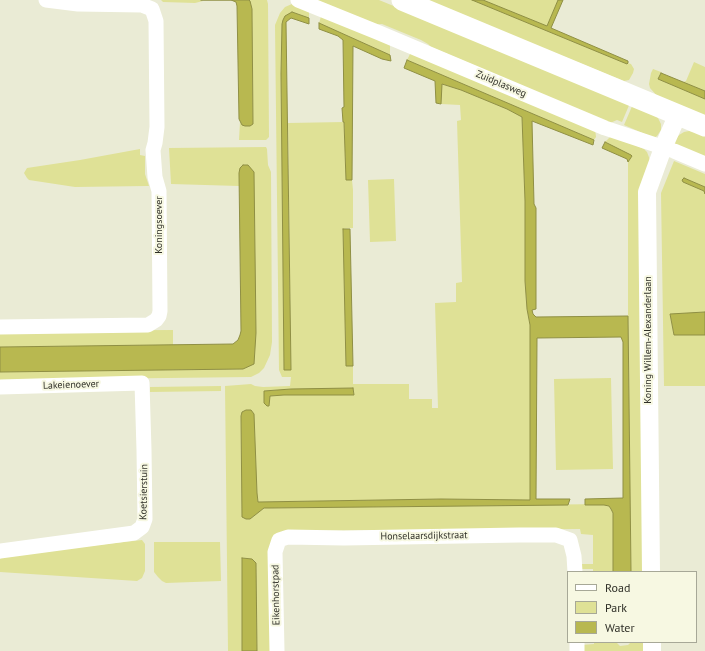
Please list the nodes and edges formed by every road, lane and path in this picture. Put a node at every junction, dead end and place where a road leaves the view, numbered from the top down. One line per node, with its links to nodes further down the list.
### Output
1 (46, 0): 8 (street, Koningsoever)
2 (298, 0): 6 (street, Zuidplasweg)
3 (402, 0): 4 (main road)
4 (678, 114): 5 (main road); 6 (street, Koning Willem-Alexanderlaan)
5 (705, 126)
6 (663, 148): 7 (street, Zuidplasweg); 14 (street, Koning Willem-Alexanderlaan)
7 (705, 164)
8 (0, 327)
9 (142, 383): 10 (street, Lakeienoever); 12 (street, Koetsierstuin)
10 (0, 387)
11 (279, 540): 13 (street, Honselaarsdijkstraat); 15 (street, Eikenhorstpad)
12 (0, 551)
13 (575, 571)
14 (651, 571)
15 (277, 651)

